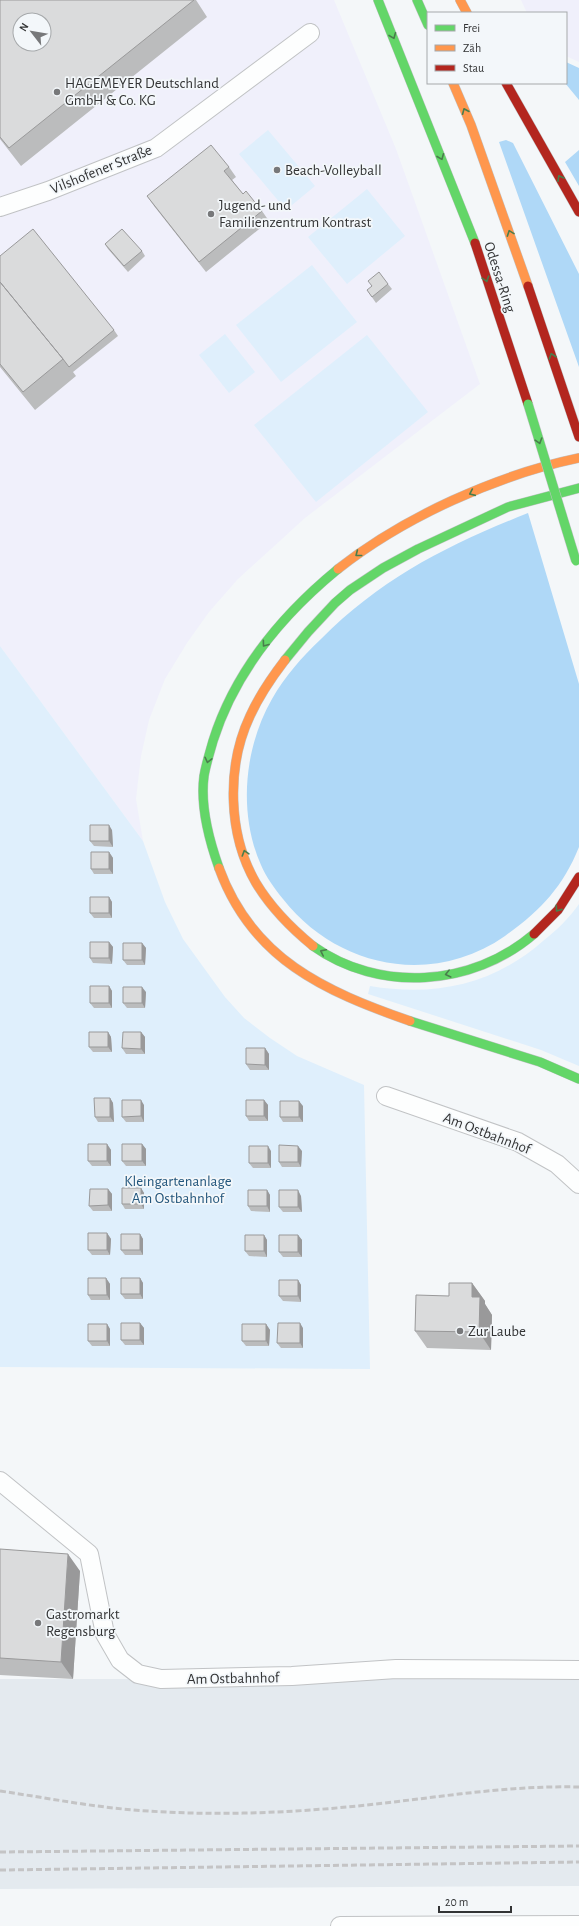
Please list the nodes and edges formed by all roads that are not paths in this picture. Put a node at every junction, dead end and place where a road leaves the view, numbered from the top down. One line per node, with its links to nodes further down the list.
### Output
1 (378, 0): 14 (highway, Odessa-Ring, one-way to 14, bridge)
2 (417, 0): 5 (highway)
3 (460, 0): 4 (highway)
4 (466, 12)
5 (427, 23)
6 (310, 33): 9 (street, Vilshofener Straße)
7 (453, 84): 11 (highway, Odessa-Ring, one-way to 7)
8 (507, 84): 10 (highway, one-way to 8)
9 (0, 207)
10 (579, 212)
11 (579, 437)
12 (579, 458): 16 (highway, one-way to 16)
13 (579, 488): 15 (highway, one-way to 13)
14 (578, 565)
15 (579, 877)
16 (579, 1079)
17 (386, 1096): 18 (street, Am Ostbahnhof)
18 (579, 1184)
19 (0, 1481): 20 (street, Am Ostbahnhof)
20 (579, 1670)
21 (579, 1925): 22 (street)
22 (340, 1926)

